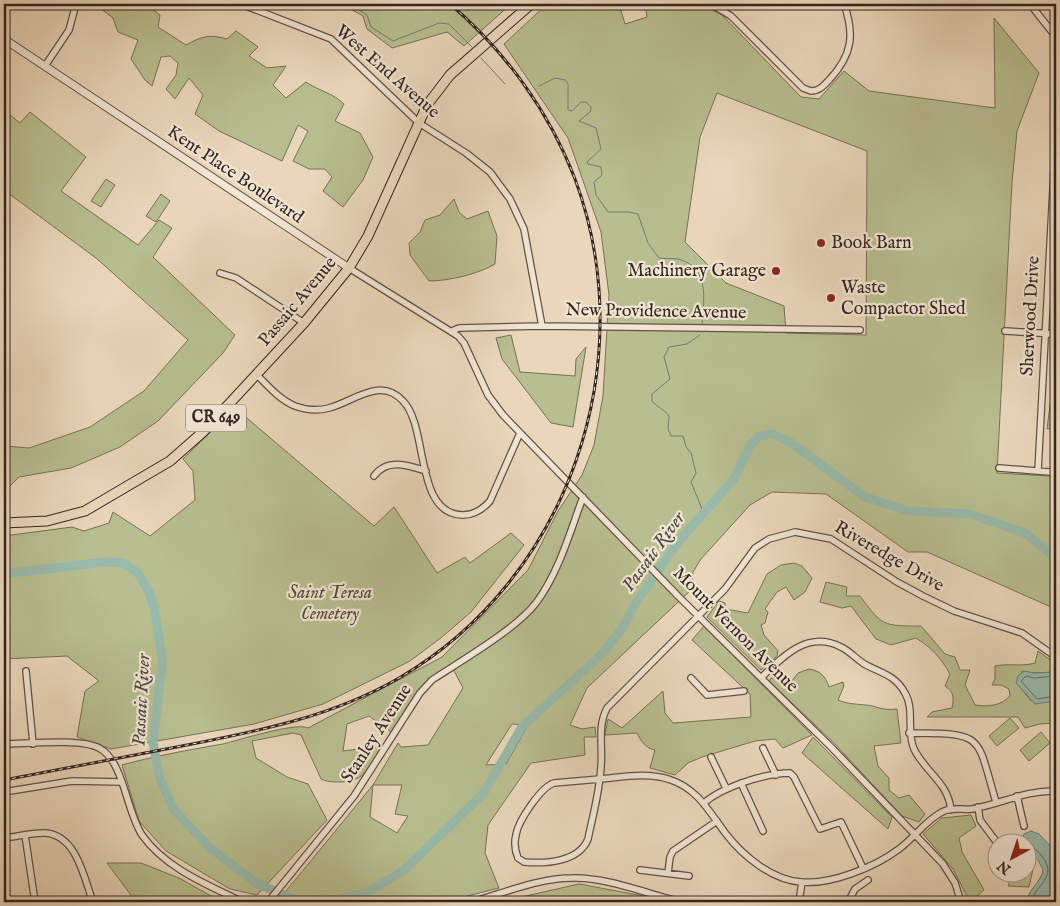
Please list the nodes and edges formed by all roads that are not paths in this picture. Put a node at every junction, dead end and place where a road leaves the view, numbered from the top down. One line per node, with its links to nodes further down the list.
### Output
1 (76, 4): 9 (street)
2 (241, 4): 10 (street, West End Avenue)
3 (531, 4): 10 (main road, Passaic Avenue / CR 649)
4 (712, 4): 5 (street)
5 (844, 4)
6 (1030, 4): 7 (street)
7 (1056, 36)
8 (4, 39): 9 (street, Kent Place Boulevard)
9 (45, 66): 13 (street, Kent Place Boulevard)
10 (419, 123): 13 (main road, Passaic Avenue / CR 649); 16 (street, West End Avenue)
11 (1056, 132): 12 (street, Sherwood Drive)
12 (1053, 234): 20 (street, Sherwood Drive)
13 (349, 268): 15 (main road, Passaic Avenue / CR 649); 18 (street, Kent Place Boulevard)
14 (220, 273): 15 (street)
15 (304, 324): 22 (main road, Passaic Avenue / CR 649)
16 (542, 326): 17 (street, New Providence Avenue); 18 (street, New Providence Avenue)
17 (860, 330)
18 (452, 331): 23 (street, Mount Vernon Avenue)
19 (1005, 331): 20 (street)
20 (1045, 334): 21 (street); 26 (street, Sherwood Drive)
21 (1056, 334)
22 (257, 375): 25 (street); 30 (main road, Passaic Avenue / CR 649)
23 (520, 433): 25 (street); 29 (street, Mount Vernon Avenue)
24 (999, 468): 26 (street)
25 (426, 471): 28 (street)
26 (1038, 471): 27 (street)
27 (1056, 471)
28 (374, 476)
29 (583, 497): 31 (street, Mount Vernon Avenue); 67 (street, Stanley Avenue)
30 (4, 523)
31 (700, 615): 32 (street, Riveredge Drive); 34 (street, Mount Vernon Avenue); 43 (street, Riveredge Drive)
32 (1056, 657)
33 (26, 671): 39 (street)
34 (762, 677): 37 (street); 58 (street, Mount Vernon Avenue)
35 (691, 678): 36 (street)
36 (744, 692)
37 (909, 733): 50 (street); 53 (street)
38 (4, 744): 39 (street)
39 (33, 744): 44 (street)
40 (764, 748): 42 (street)
41 (711, 757): 46 (street)
42 (776, 775): 45 (street); 61 (street)
43 (600, 779): 43 (street, Riveredge Drive); 51 (street)
44 (121, 782): 48 (street); 70 (street)
45 (741, 784): 46 (street); 56 (street)
46 (726, 788): 51 (street)
47 (1056, 791): 49 (street)
48 (4, 792)
49 (1017, 796): 50 (street); 55 (street)
50 (996, 802): 52 (street)
51 (704, 803): 54 (street)
52 (978, 807): 53 (street); 57 (street)
53 (951, 810): 58 (street)
54 (717, 821): 63 (street); 66 (street)
55 (1024, 826)
56 (763, 831)
57 (990, 834)
58 (915, 835): 61 (street); 75 (street, Mount Vernon Avenue)
59 (25, 836): 60 (street); 68 (street); 69 (street)
60 (4, 838)
61 (863, 868): 66 (street)
62 (640, 870): 63 (street)
63 (668, 873): 64 (street)
64 (689, 876)
65 (868, 880): 74 (street)
66 (802, 882): 73 (street)
67 (269, 901)
68 (36, 902)
69 (93, 902)
70 (243, 902)
71 (472, 902): 72 (street)
72 (681, 902)
73 (799, 902)
74 (848, 902)
75 (961, 902)

